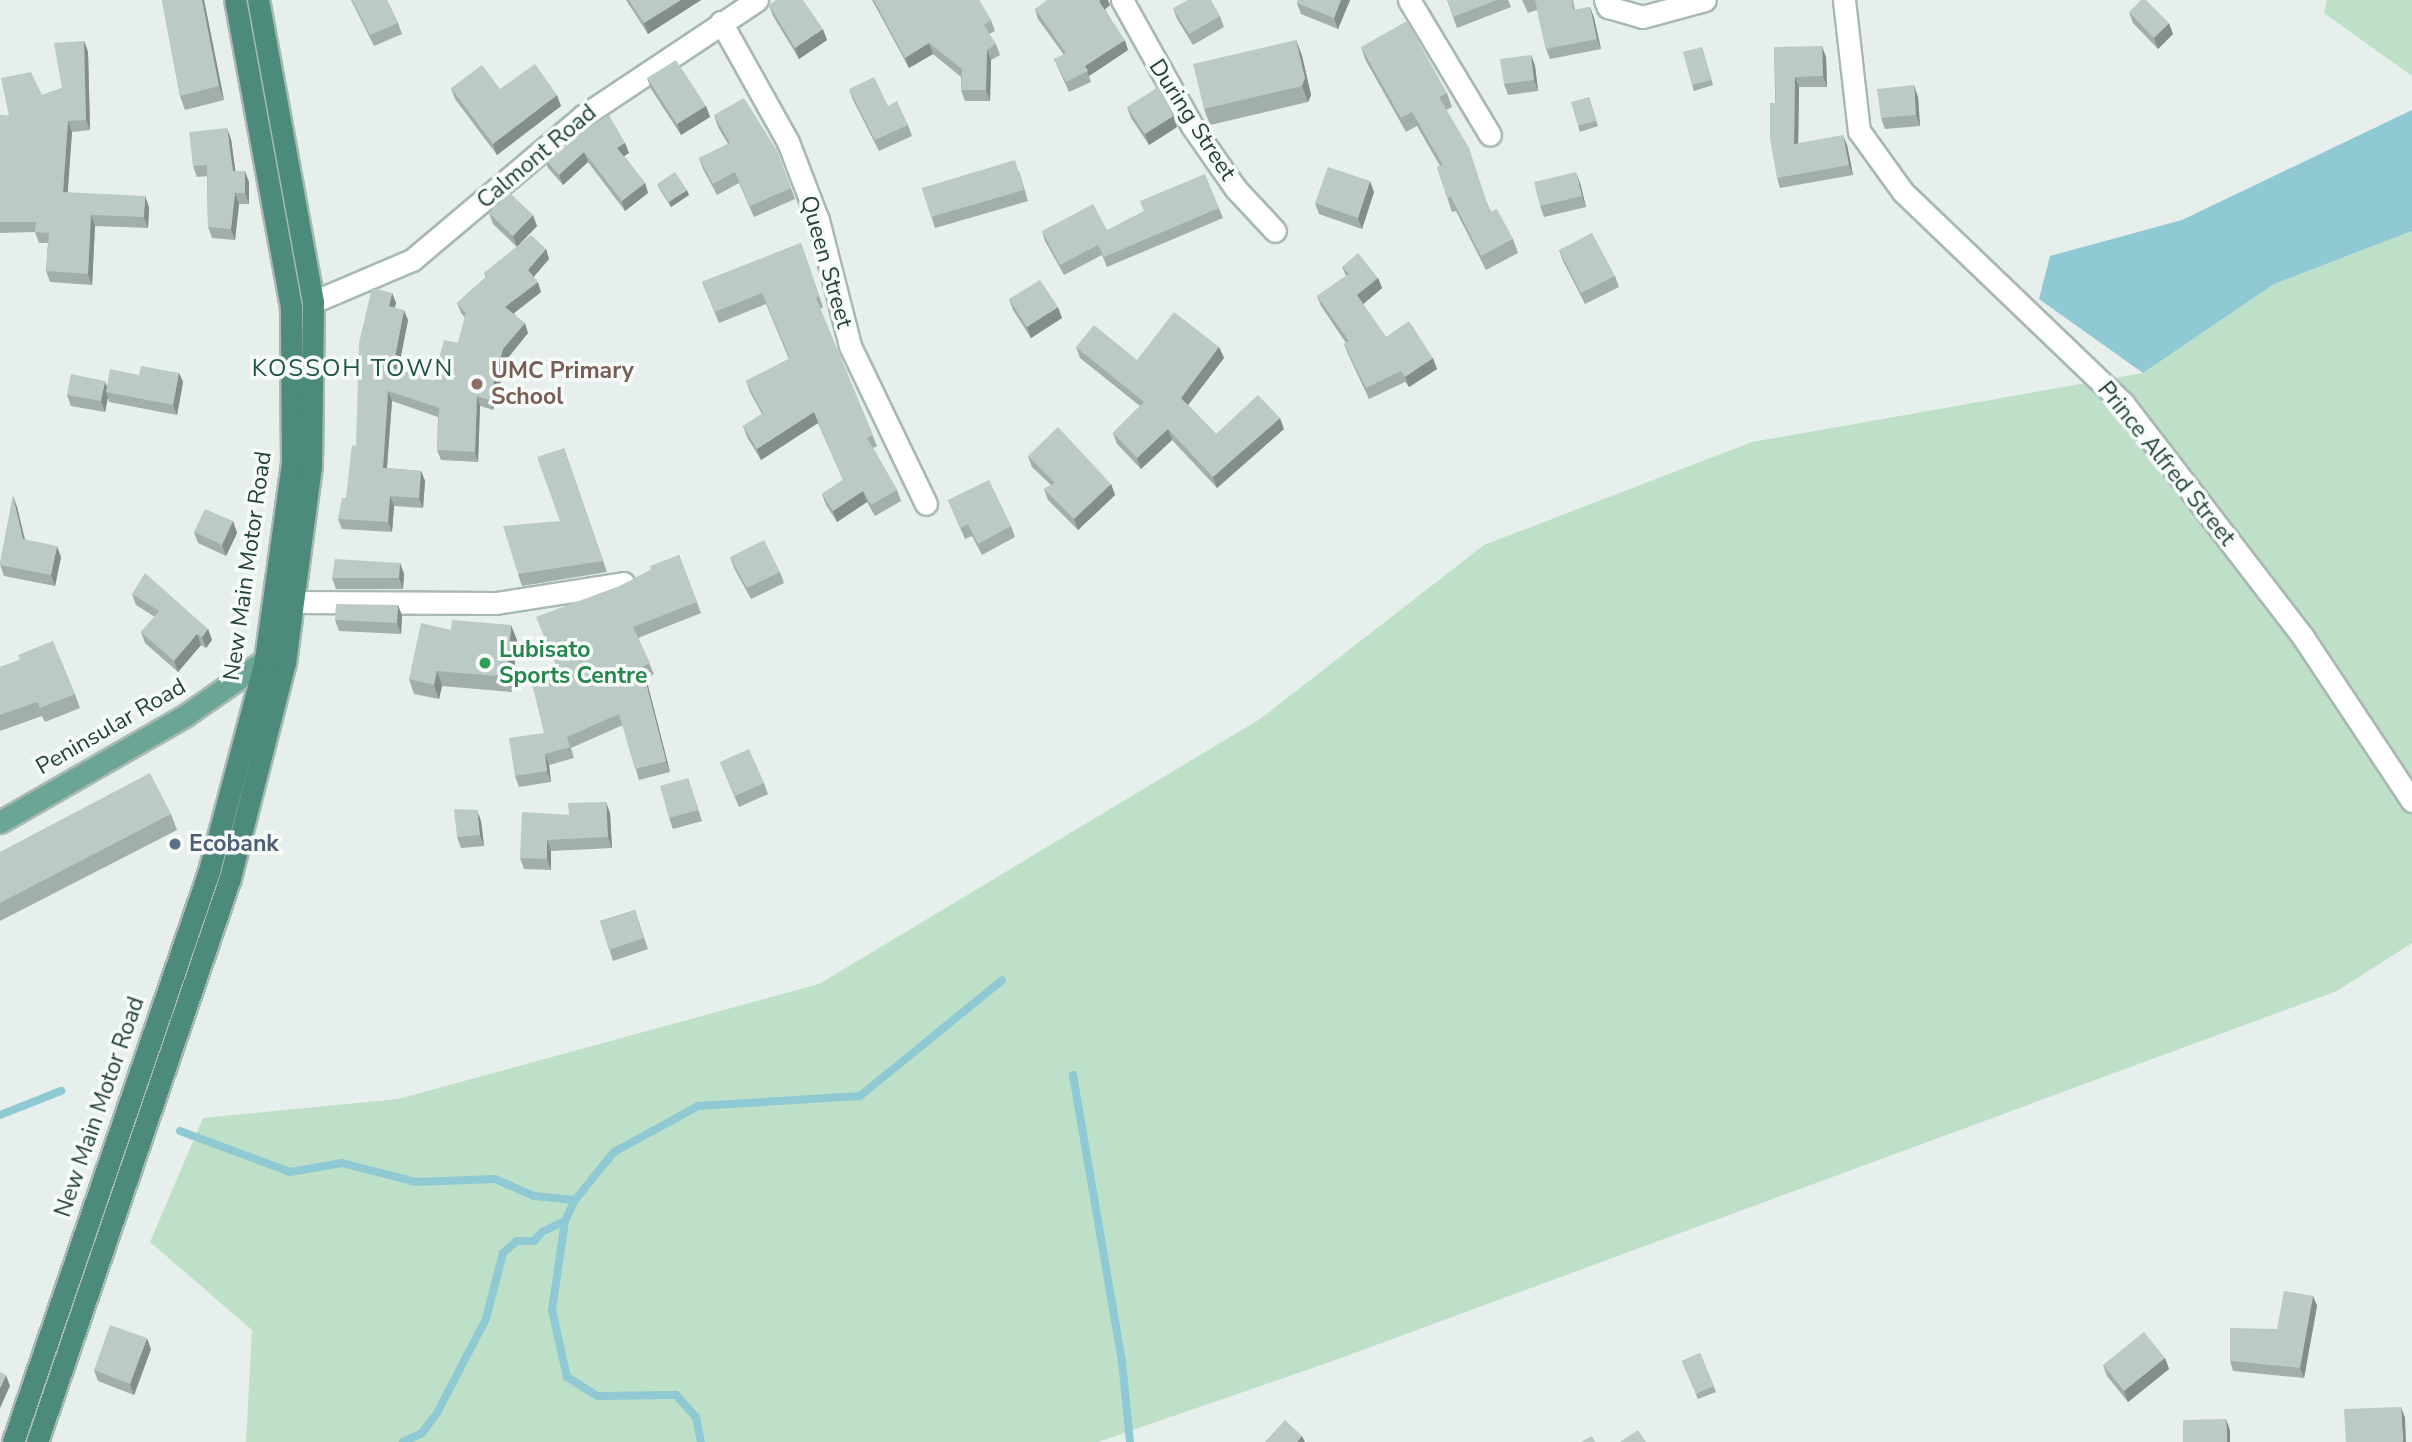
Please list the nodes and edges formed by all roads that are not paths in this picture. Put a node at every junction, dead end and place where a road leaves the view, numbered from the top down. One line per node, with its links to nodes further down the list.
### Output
1 (235, 0): 16 (highway, New Main Motor Road)
2 (258, 0): 12 (highway, New Main Motor Road)
3 (757, 0): 9 (street, Calmont Road)
4 (1122, 0): 11 (street, During Street)
5 (1409, 0): 10 (street)
6 (1605, 0): 7 (street)
7 (1705, 0)
8 (1844, 0): 17 (street, Prince Alfred Street)
9 (721, 22): 12 (street, Calmont Road); 13 (street, Queen Street)
10 (1490, 135)
11 (1275, 231)
12 (313, 302): 15 (highway, New Main Motor Road)
13 (926, 504)
14 (623, 583): 15 (street)
15 (293, 602): 16 (highway, New Main Motor Road)
16 (275, 662): 18 (main road, Peninsular Road); 19 (highway, New Main Motor Road); 20 (highway, New Main Motor Road)
17 (2412, 801)
18 (0, 822)
19 (13, 1442)
20 (37, 1442)

